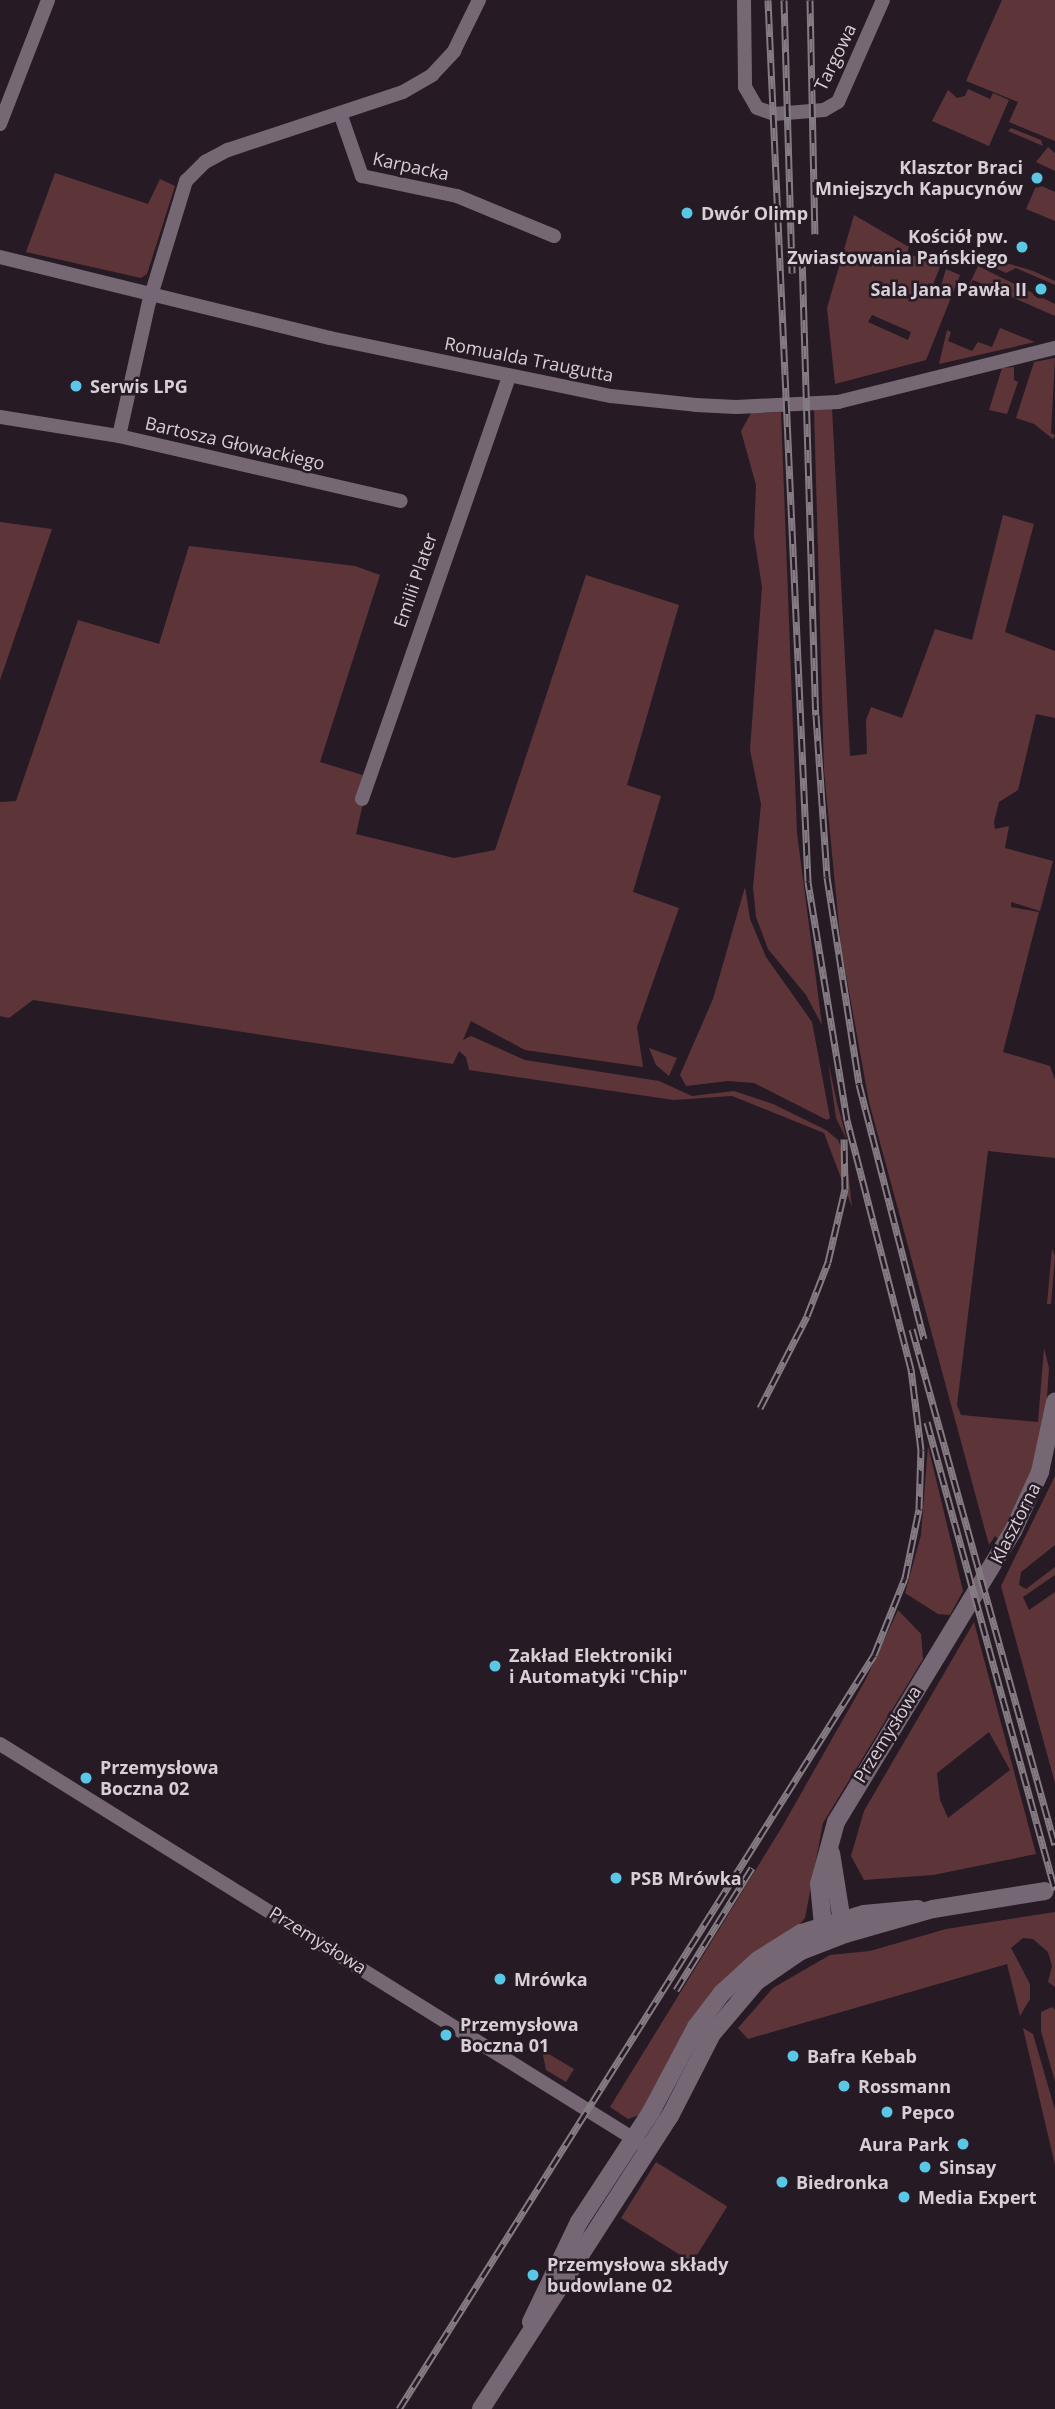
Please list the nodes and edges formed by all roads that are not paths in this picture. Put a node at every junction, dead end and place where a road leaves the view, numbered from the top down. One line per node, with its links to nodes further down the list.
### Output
1 (48, 0): 6 (street)
2 (479, 0): 5 (street, Bartosza Głowackiego)
3 (744, 0): 4 (street, Targowa)
4 (883, 0)
5 (341, 113): 7 (street, Karpacka); 9 (street, Bartosza Głowackiego)
6 (0, 124)
7 (554, 236)
8 (0, 257): 9 (street, Romualda Traugutta)
9 (151, 294): 11 (street, Romualda Traugutta); 13 (street, Bartosza Głowackiego)
10 (1055, 348): 11 (street, Romualda Traugutta)
11 (509, 376): 15 (street, Emilii Plater)
12 (0, 417): 13 (street)
13 (119, 436): 14 (street, Bartosza Głowackiego)
14 (401, 501)
15 (362, 799)
16 (1055, 1402): 17 (street, Klasztorna)
17 (950, 1633): 19 (street, Przemysłowa)
18 (0, 1744): 23 (street, Przemysłowa)
19 (831, 1839): 21 (street, Przemysłowa); 22 (street, Przemysłowa)
20 (1045, 1891): 21 (street)
21 (843, 1926): 22 (street)
22 (823, 1933): 23 (street); 24 (street)
23 (634, 2139): 24 (street, Przemysłowa); 25 (street)
24 (650, 2149): 25 (street)
25 (527, 2336): 26 (street)
26 (481, 2409)

